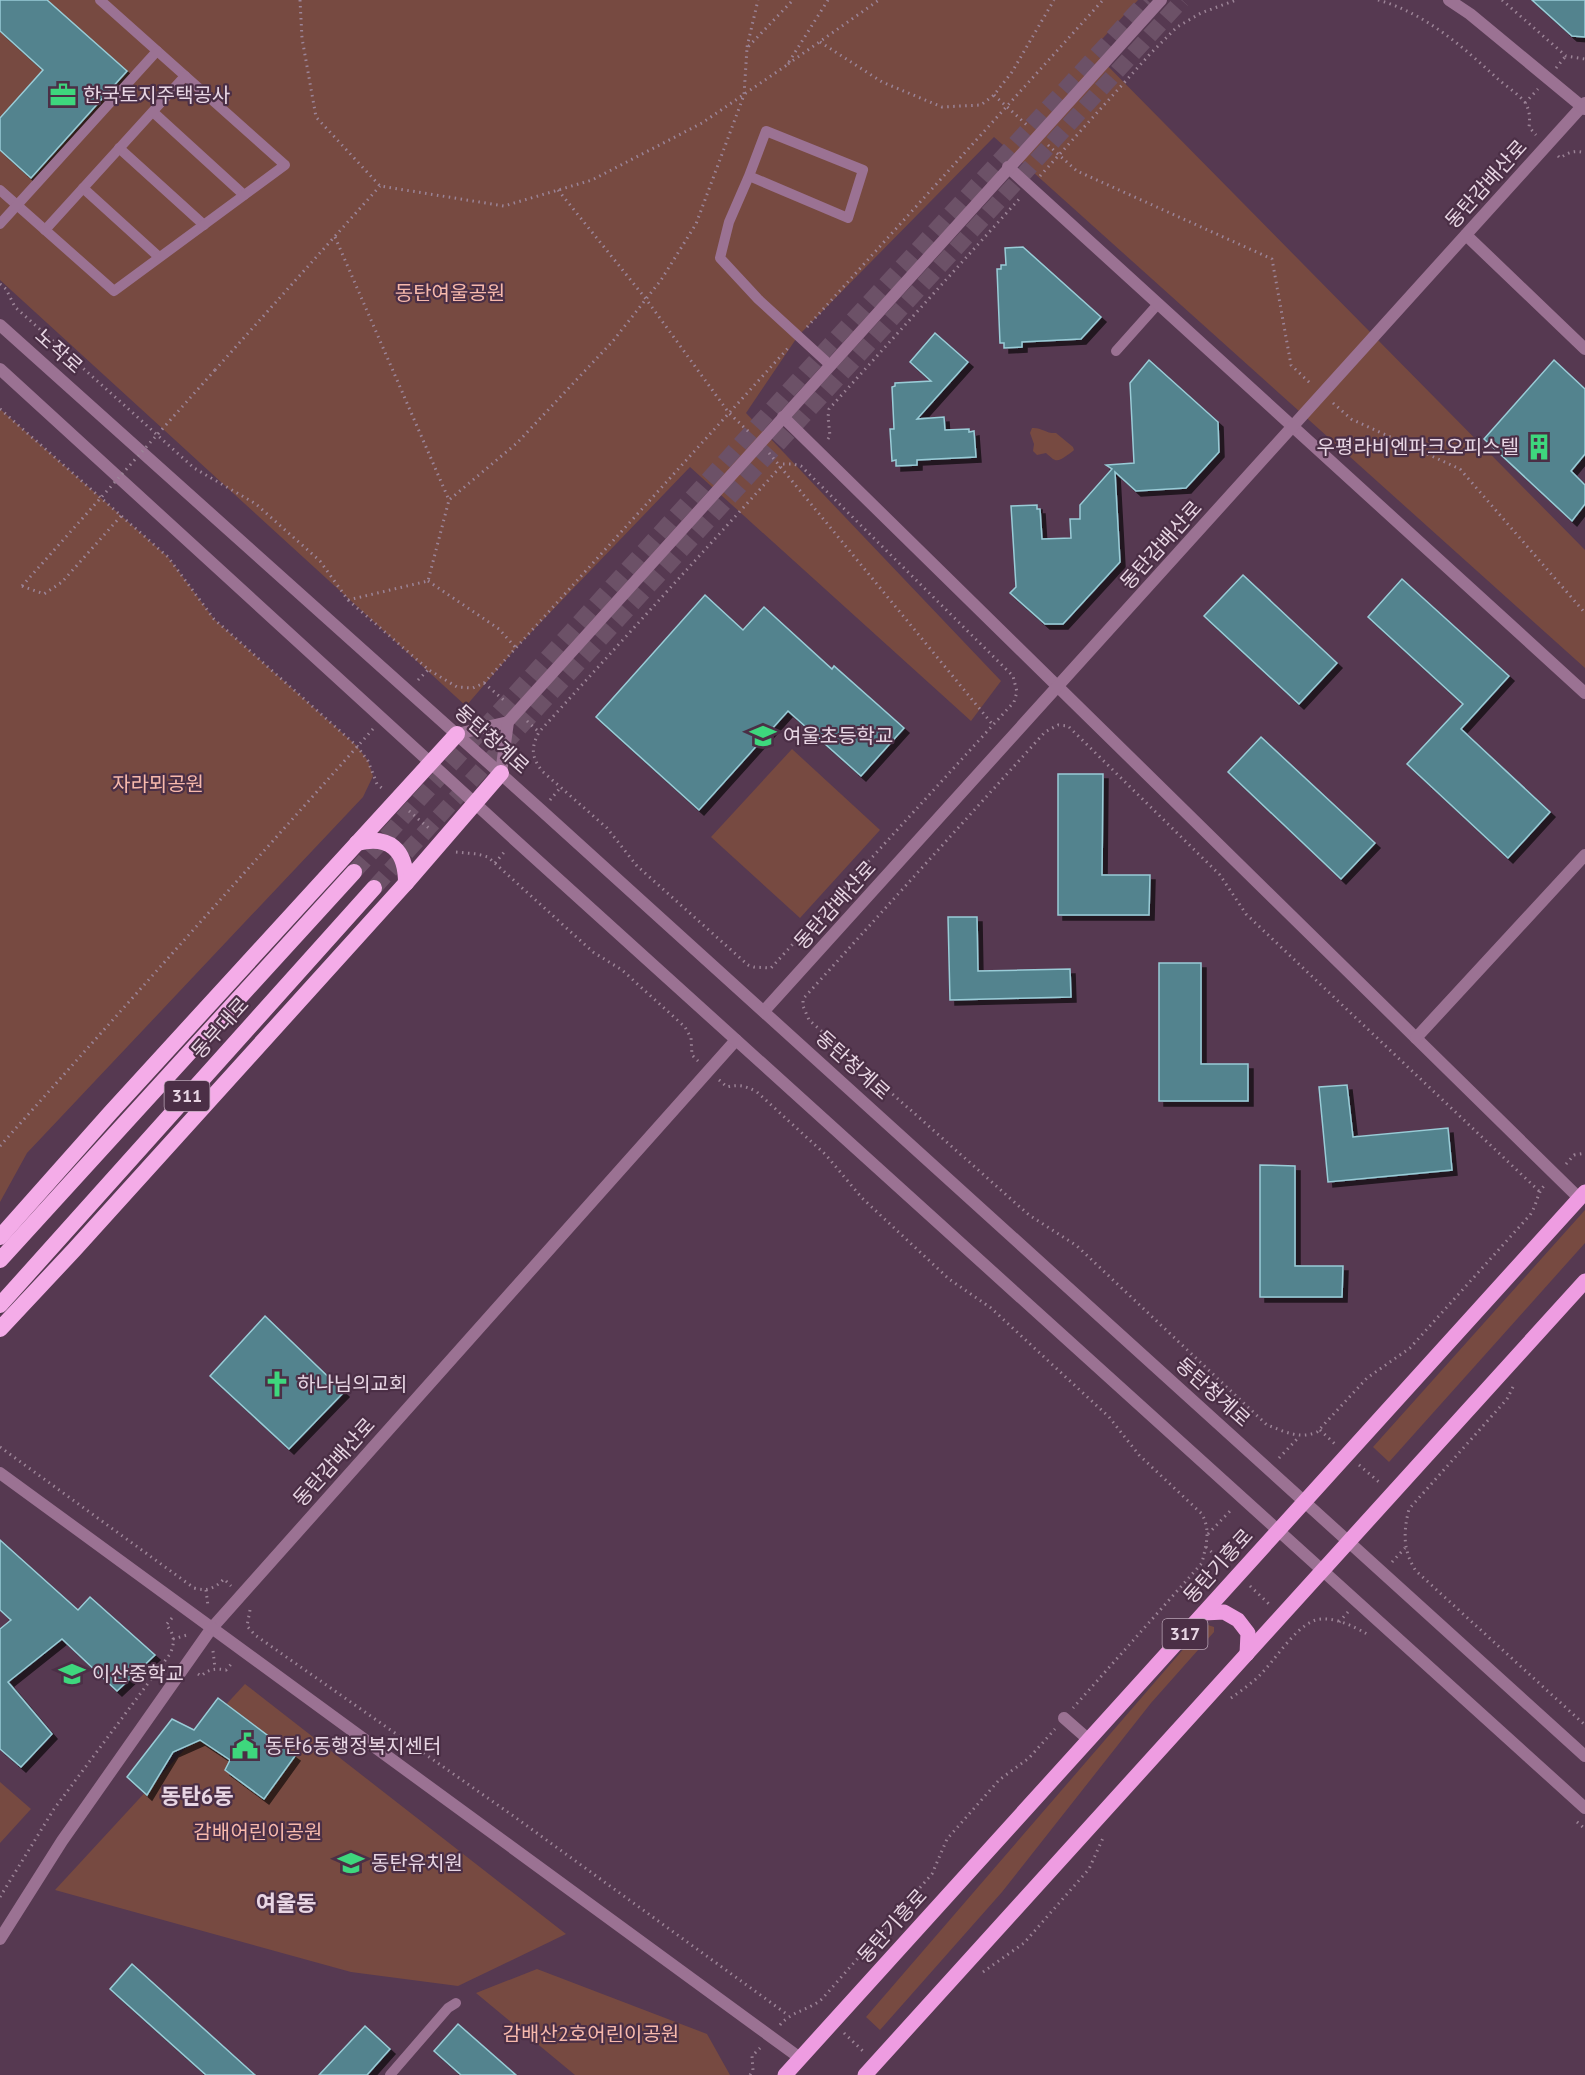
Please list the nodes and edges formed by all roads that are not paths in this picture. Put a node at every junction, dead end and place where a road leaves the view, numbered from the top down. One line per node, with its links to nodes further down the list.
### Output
1 (100, 0): 4 (lane)
2 (1161, 0): 9 (street)
3 (1449, 0): 6 (street)
4 (157, 51): 5 (lane); 14 (lane)
5 (185, 76): 7 (lane); 13 (lane)
6 (1584, 106): 18 (street, 동탄감배산로)
7 (153, 112): 8 (lane); 13 (lane)
8 (119, 148): 11 (lane); 16 (lane)
9 (1008, 167): 20 (street); 24 (street)
10 (749, 176): 10 (lane); 24 (lane)
11 (83, 188): 17 (lane); 19 (lane)
12 (0, 190): 14 (lane)
13 (244, 195): 16 (lane)
14 (17, 205): 15 (lane); 17 (lane)
15 (0, 224)
16 (204, 225): 19 (lane)
17 (45, 230): 19 (lane)
18 (1466, 235): 22 (street); 28 (street, 동탄감배산로)
19 (159, 257)
20 (1158, 304): 23 (lane); 28 (street)
21 (0, 325): 26 (street, 노작로)
22 (1585, 349)
23 (1116, 351)
24 (830, 365): 27 (street)
25 (0, 369): 33 (street)
26 (92, 406): 32 (street, 동탄청계로)
27 (783, 417): 29 (street); 31 (street)
28 (1292, 428): 29 (street, 동탄감배산로); 30 (street)
29 (1059, 687): 41 (street, 동탄감배산로); 42 (street)
30 (1585, 693)
31 (508, 722): 32 (street); 34 (street)
32 (457, 734): 33 (highway); 34 (street, 동탄청계로)
33 (431, 763): 35 (street); 36 (highway)
34 (501, 773): 35 (highway); 41 (street, 동탄청계로)
35 (474, 803): 39 (highway); 43 (street)
36 (357, 843): 39 (highway); 45 (highway)
37 (1585, 855): 42 (street)
38 (354, 872): 46 (highway, 동부대로 / 311)
39 (406, 883): 49 (highway)
40 (374, 888): 48 (highway, 동부대로 / 311)
41 (764, 1011): 51 (street, 동탄청계로)
42 (1416, 1038): 44 (street)
43 (736, 1040): 52 (street); 56 (street, 동탄감배산로)
44 (1582, 1195): 51 (main road, 동탄기흥로 / 317)
45 (0, 1237)
46 (0, 1260)
47 (1585, 1281): 53 (main road)
48 (0, 1305)
49 (0, 1329)
50 (0, 1473): 56 (street)
51 (1305, 1502): 52 (main road, 동탄기흥로 / 317); 53 (street, 동탄청계로)
52 (1278, 1531): 54 (street); 55 (main road, 동탄기흥로 / 317)
53 (1349, 1542): 54 (main road); 60 (street, 동탄청계로)
54 (1323, 1571): 57 (main road); 61 (street)
55 (1204, 1613): 57 (main road); 59 (main road, 동탄기흥로 / 317)
56 (211, 1629): 62 (street, 동탄감배산로); 64 (street)
57 (1247, 1654): 67 (main road)
58 (1064, 1718): 59 (street)
59 (1089, 1740): 64 (main road, 동탄기흥로 / 317)
60 (1585, 1756)
61 (1585, 1808)
62 (0, 1939)
63 (456, 2003): 65 (lane)
64 (800, 2058): 66 (main road, 동탄기흥로 / 317)
65 (390, 2075)
66 (785, 2075)
67 (865, 2075)

